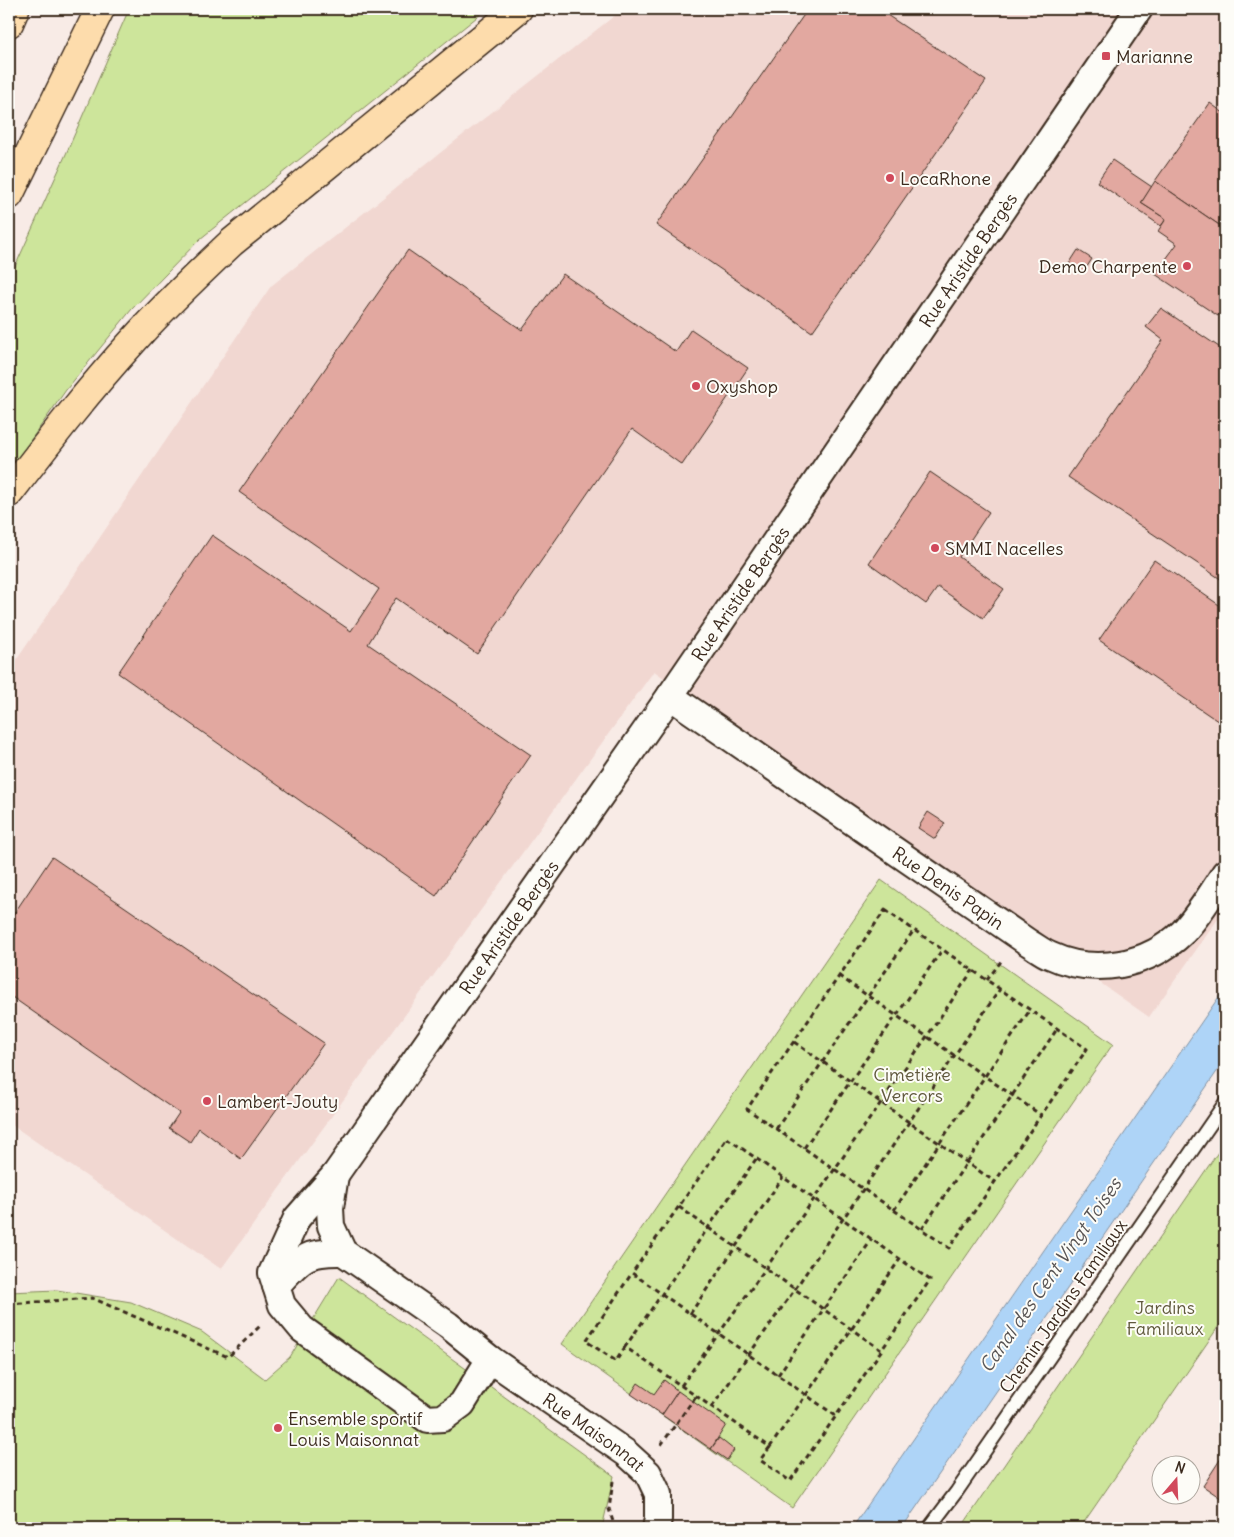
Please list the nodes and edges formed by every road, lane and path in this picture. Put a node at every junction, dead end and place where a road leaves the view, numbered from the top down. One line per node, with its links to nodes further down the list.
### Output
1 (15, 9): 5 (highway)
2 (100, 9): 6 (highway)
3 (518, 9): 7 (highway)
4 (1139, 9): 8 (street, Rue Aristide Bergès)
5 (9, 23)
6 (9, 195)
7 (9, 493)
8 (670, 696): 9 (street, Rue Denis Papin); 36 (street, Rue Aristide Bergès)
9 (1225, 873)
10 (914, 930): 11 (path); 13 (path); 15 (path)
11 (942, 950): 12 (path); 17 (path)
12 (973, 970): 14 (path); 19 (path)
13 (839, 976): 15 (path); 20 (path)
14 (1000, 989): 16 (path); 21 (path)
15 (868, 996): 17 (path); 22 (path)
16 (1030, 1010): 18 (path); 23 (path)
17 (896, 1015): 19 (path); 24 (path)
18 (1057, 1029): 25 (path); 28 (path)
19 (927, 1036): 21 (path); 26 (path)
20 (794, 1042): 22 (path); 30 (path)
21 (955, 1056): 23 (path); 29 (path)
22 (823, 1062): 24 (path); 30 (path)
23 (985, 1077): 25 (path); 31 (path)
24 (851, 1081): 26 (path); 32 (path)
25 (1012, 1096): 28 (path); 34 (path)
26 (881, 1102): 29 (path); 35 (path)
27 (1225, 1103): 74 (lane, Chemin Jardins Familiaux)
28 (1040, 1115): 38 (path)
29 (909, 1122): 31 (path); 39 (path)
30 (776, 1129): 32 (path)
31 (939, 1143): 34 (path); 42 (path)
32 (804, 1148): 35 (path)
33 (756, 1159): 37 (path); 41 (path); 44 (path)
34 (967, 1162): 38 (path); 45 (path)
35 (834, 1169): 39 (path); 40 (path)
36 (335, 1175): 48 (street); 54 (street)
37 (783, 1177): 40 (path); 47 (path)
38 (995, 1182): 45 (path)
39 (863, 1189): 42 (path); 43 (path)
40 (814, 1199): 43 (path); 50 (path)
41 (679, 1207): 44 (path); 51 (path)
42 (894, 1210): 45 (path)
43 (843, 1219): 46 (path); 52 (path)
44 (708, 1228): 47 (path); 53 (path)
45 (922, 1230)
46 (872, 1239): 49 (path); 56 (path)
47 (735, 1246): 50 (path); 57 (path)
48 (343, 1252): 54 (street); 63 (street, Rue Maisonnat)
49 (900, 1259): 58 (path); 61 (path)
50 (766, 1268): 52 (path); 59 (path)
51 (632, 1273): 53 (path); 60 (path)
52 (795, 1289): 56 (path); 62 (path)
53 (662, 1294): 57 (path); 60 (path)
54 (279, 1296): 55 (path); 63 (street)
55 (9, 1304)
56 (824, 1309): 58 (path); 64 (path)
57 (690, 1314): 59 (path)
58 (851, 1329): 61 (path); 66 (path)
59 (719, 1334): 62 (path); 65 (path)
60 (625, 1347): 65 (path)
61 (881, 1350): 69 (path)
62 (749, 1355): 64 (path); 68 (path)
63 (490, 1359): 71 (street, Rue Maisonnat)
64 (778, 1375): 66 (path)
65 (681, 1386): 67 (path)
66 (806, 1395): 69 (path); 70 (path)
67 (696, 1396): 68 (path); 71 (path)
68 (712, 1407): 70 (path)
69 (836, 1416): 70 (path)
70 (770, 1447)
71 (626, 1453): 72 (path); 73 (street, Rue Maisonnat)
72 (615, 1528)
73 (656, 1528)
74 (929, 1528)

